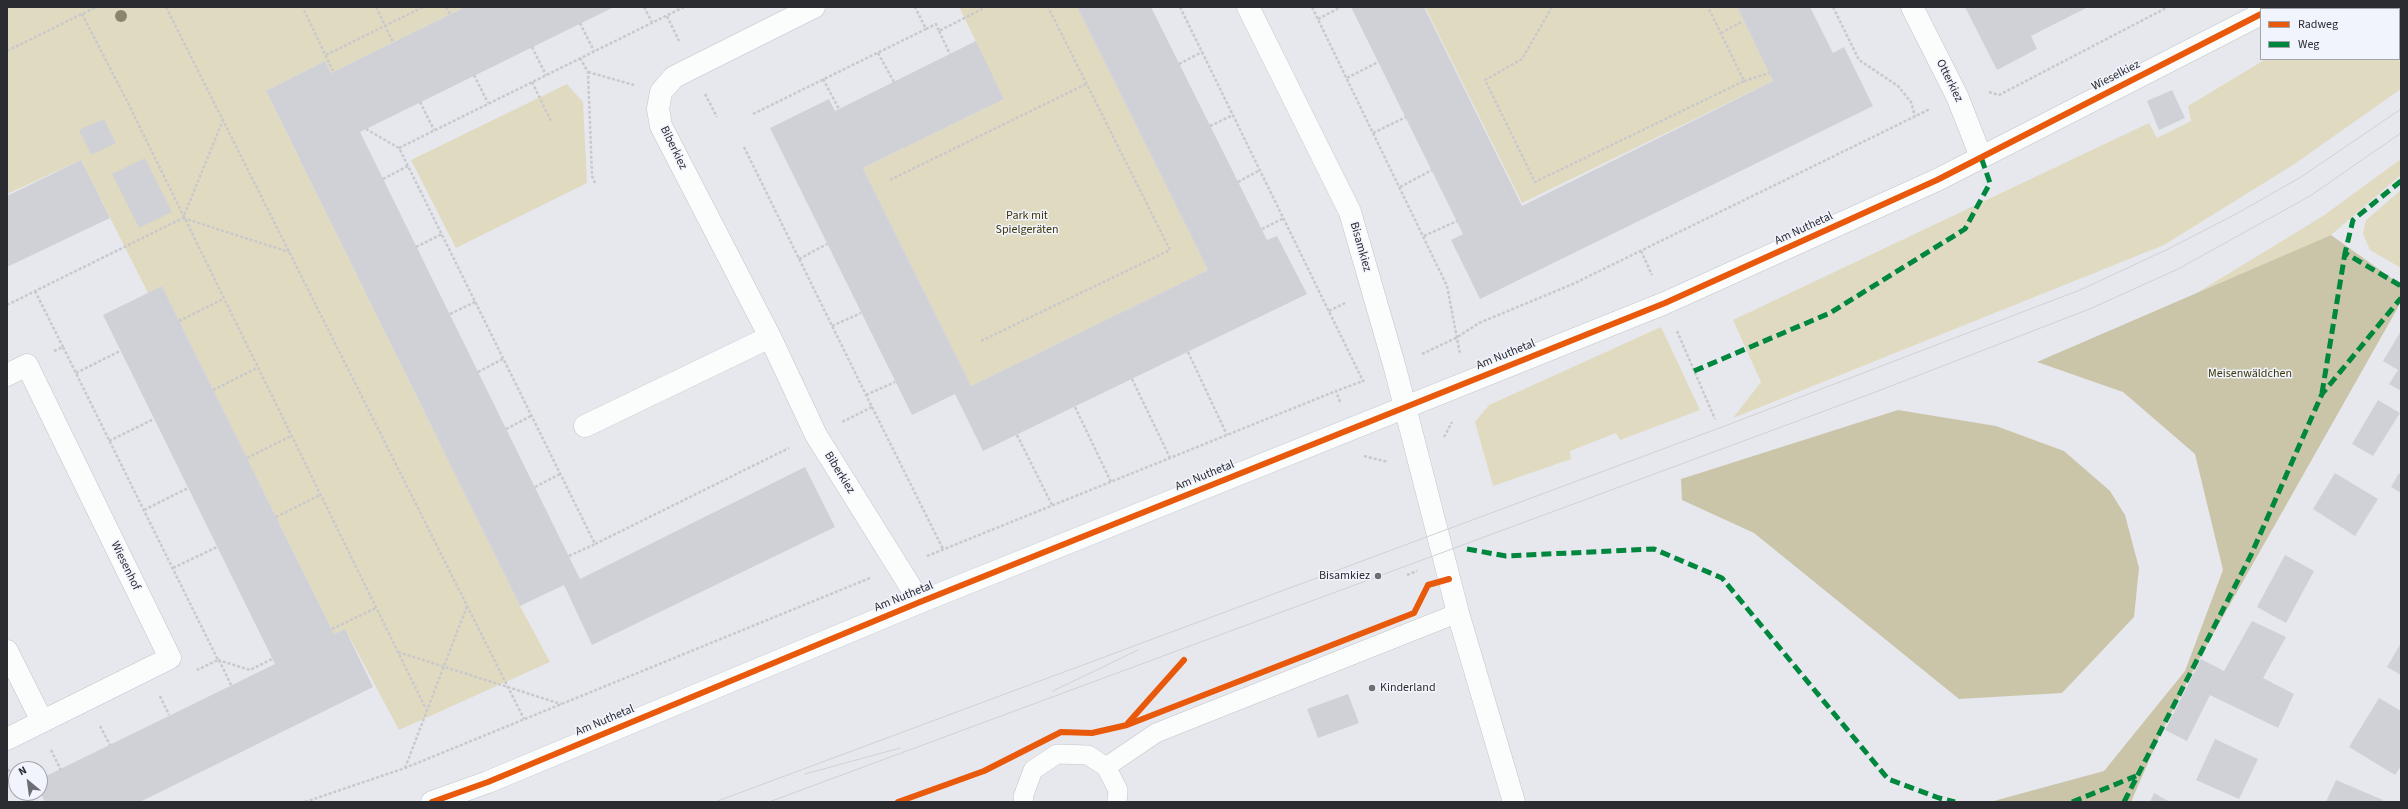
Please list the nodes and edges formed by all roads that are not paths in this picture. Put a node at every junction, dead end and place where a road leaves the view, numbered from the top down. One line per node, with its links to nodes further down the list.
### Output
1 (814, 7): 6 (street, Biberkiez)
2 (1248, 7): 8 (street, Bisamkiez)
3 (1912, 7): 5 (street, Otterkiez)
4 (2260, 15): 5 (street, Wieselkiez)
5 (1980, 157): 8 (street, Am Nuthetal)
6 (770, 337): 9 (street); 10 (street, Biberkiez)
7 (7, 375): 13 (street, Wiesenhof)
8 (1405, 408): 10 (street, Am Nuthetal); 11 (street, Bisamkiez)
9 (585, 426)
10 (920, 602): 16 (street, Am Nuthetal)
11 (1458, 613): 15 (lane); 19 (street, Bisamkiez)
12 (7, 651): 13 (street)
13 (42, 722): 14 (street, Wiesenhof)
14 (7, 739)
15 (1106, 767): 17 (lane); 18 (lane)
16 (432, 802)
17 (1024, 802)
18 (1117, 802)
19 (1514, 802)

